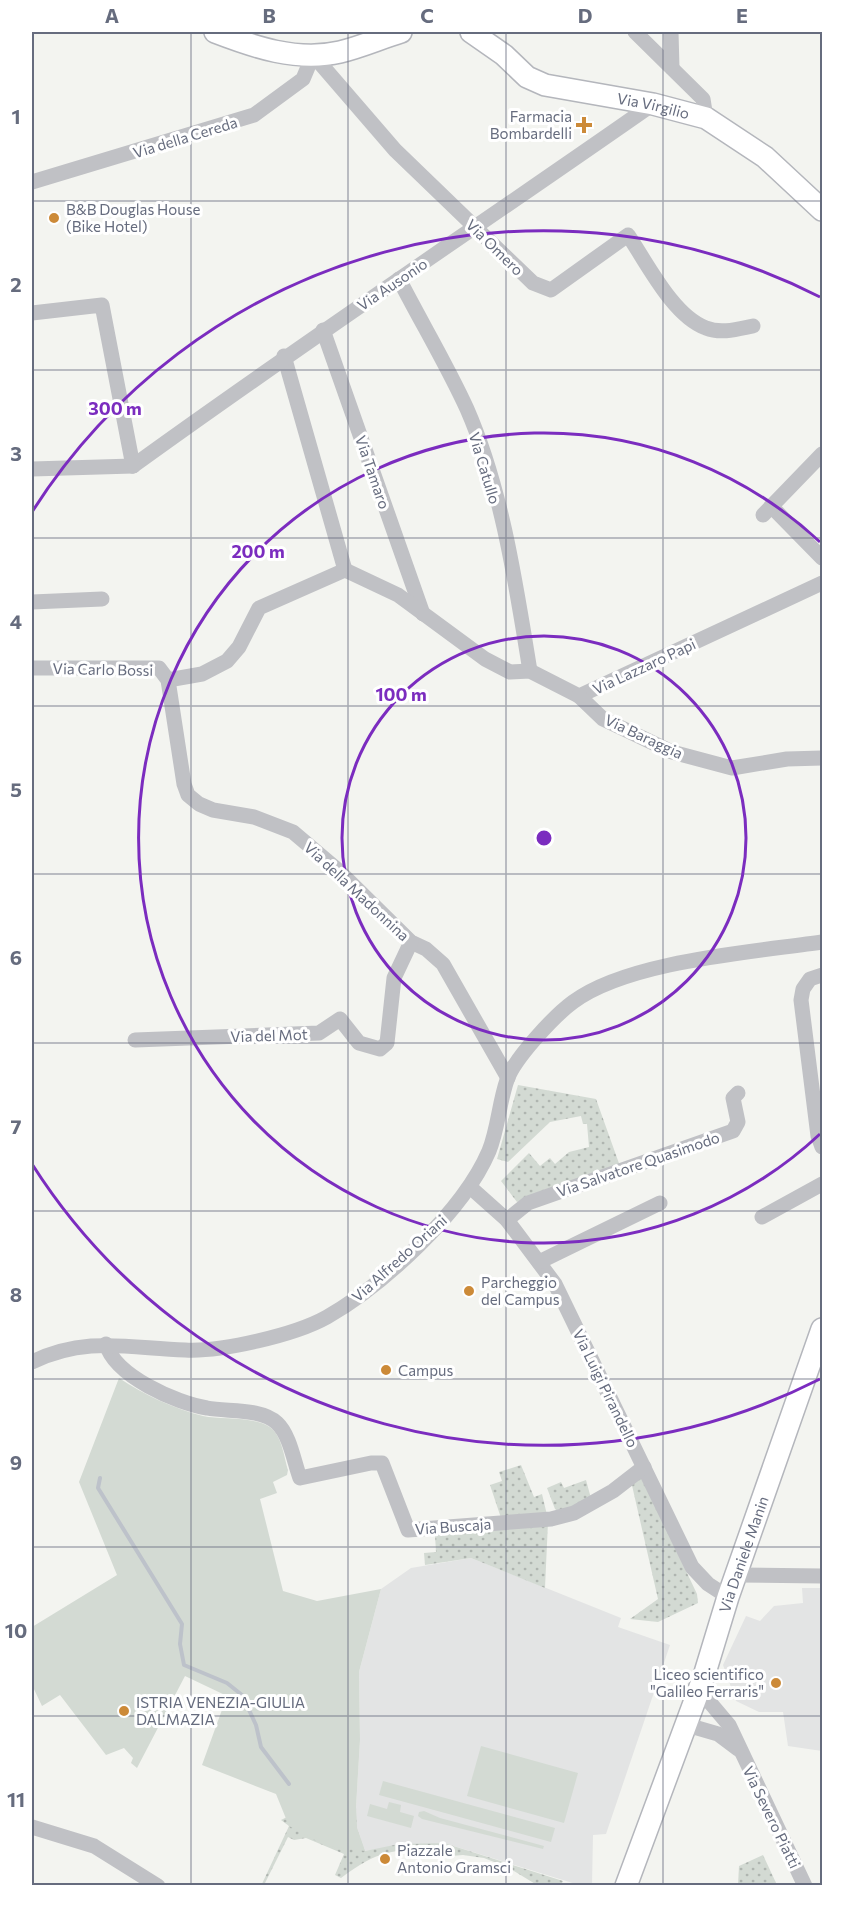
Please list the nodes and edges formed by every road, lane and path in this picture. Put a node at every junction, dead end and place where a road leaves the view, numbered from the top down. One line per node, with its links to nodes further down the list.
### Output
1 (215, 32): 6 (main road)
2 (401, 32): 6 (main road)
3 (471, 32): 8 (main road, Via Virgilio)
4 (635, 32): 7 (street)
5 (671, 32): 7 (street)
6 (314, 55): 10 (street, Via della Cereda); 12 (street, Via Omero)
7 (672, 68): 9 (street)
8 (653, 104): 9 (main road, Via Virgilio); 12 (street, Via Ausonio)
9 (706, 118): 11 (main road, Via Virgilio)
10 (32, 182)
11 (822, 210)
12 (476, 228): 13 (street, Via Ausonio); 15 (street, Via Omero)
13 (399, 279): 16 (street, Via Ausonio); 28 (street, Via Catullo)
14 (32, 313): 19 (street)
15 (753, 326)
16 (323, 330): 17 (street, Via Ausonio); 26 (street, Via Tamaro)
17 (284, 356): 19 (street, Via Ausonio); 22 (street)
18 (822, 454): 21 (street)
19 (132, 466): 20 (street)
20 (32, 470)
21 (822, 558)
22 (345, 570): 26 (street, Via Lazzaro Papi); 29 (street)
23 (822, 583): 30 (street, Via Lazzaro Papi)
24 (102, 599): 25 (street)
25 (32, 602)
26 (423, 614): 28 (street, Via Lazzaro Papi)
27 (32, 668): 29 (street, Via Carlo Bossi)
28 (530, 670): 30 (street, Via Lazzaro Papi)
29 (168, 680): 32 (street, Via della Madonnina)
30 (579, 696): 31 (street, Via Baraggia)
31 (822, 758)
32 (411, 942): 35 (street, Via del Mot); 36 (street, Via della Madonnina)
33 (822, 942): 36 (street, Via Alfredo Oriani)
34 (822, 975): 38 (street)
35 (135, 1040)
36 (508, 1078): 40 (street, Via Alfredo Oriani)
37 (738, 1093): 43 (street, Via Salvatore Quasimodo)
38 (822, 1147)
39 (822, 1184): 42 (street)
40 (470, 1187): 43 (street, Via Luigi Pirandello); 46 (street, Via Alfredo Oriani)
41 (660, 1203): 44 (street)
42 (762, 1217)
43 (507, 1220): 44 (street, Via Luigi Pirandello)
44 (539, 1262): 48 (street, Via Luigi Pirandello)
45 (822, 1329): 49 (main road, Via Daniele Manin)
46 (106, 1344): 47 (street, Via Alfredo Oriani); 48 (street, Via Buscaja)
47 (32, 1362)
48 (644, 1467): 51 (street, Via Luigi Pirandello)
49 (737, 1575): 50 (street); 51 (main road, Via Daniele Manin)
50 (822, 1576)
51 (728, 1597): 52 (main road, Via Daniele Manin)
52 (697, 1694): 53 (main road, Via Daniele Manin); 54 (street, Via Severo Piatti)
53 (687, 1725): 54 (street, Via Severo Piatti); 55 (main road, Via Daniele Manin)
54 (738, 1749): 60 (street, Via Severo Piatti)
55 (667, 1780): 58 (main road, Via Daniele Manin); 59 (main road, Via Daniele Manin)
56 (32, 1827): 57 (street)
57 (158, 1886)
58 (626, 1886)
59 (639, 1886)
60 (805, 1886)

